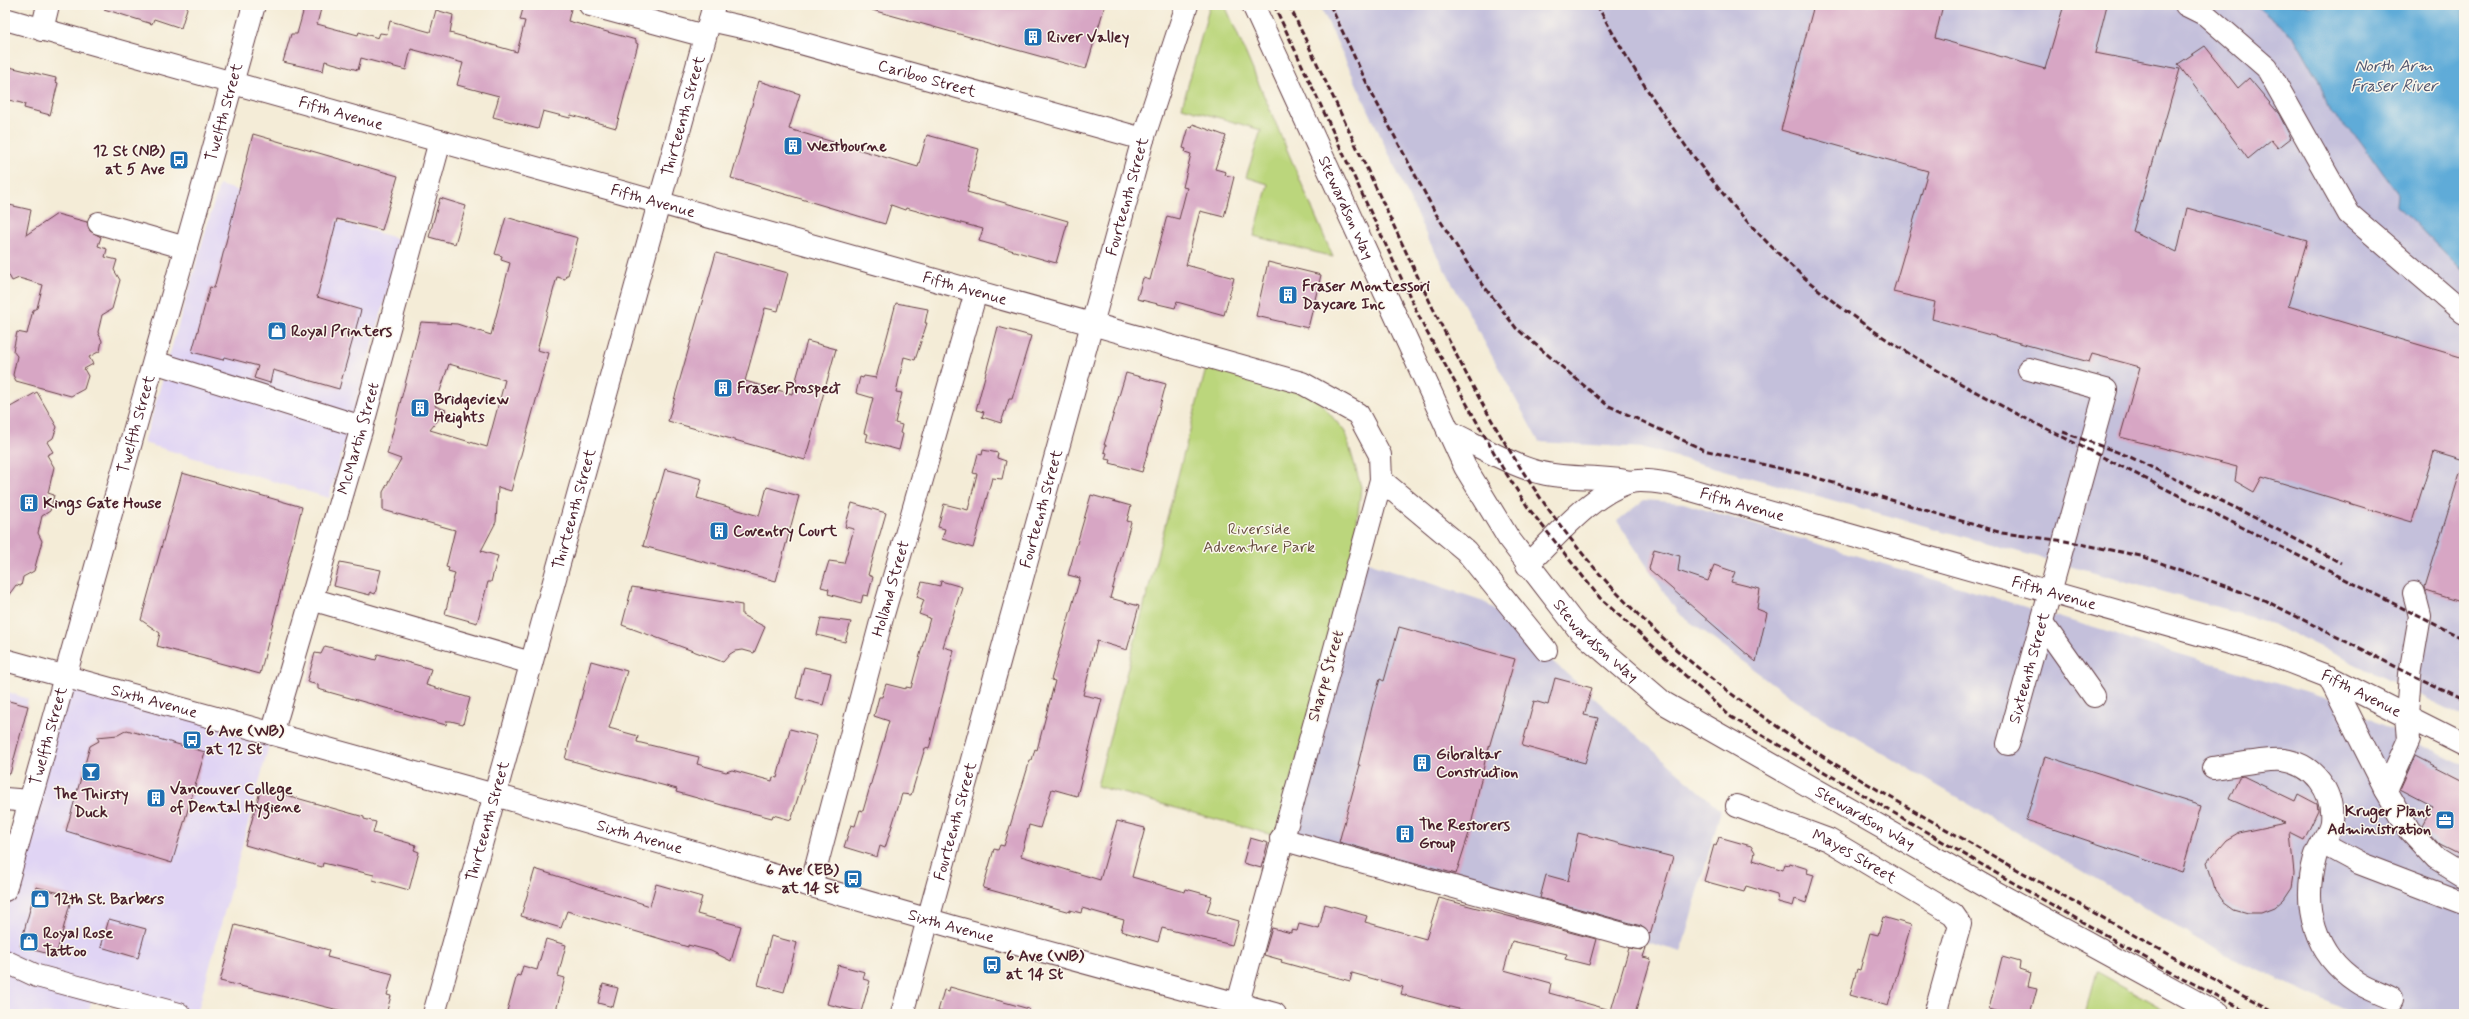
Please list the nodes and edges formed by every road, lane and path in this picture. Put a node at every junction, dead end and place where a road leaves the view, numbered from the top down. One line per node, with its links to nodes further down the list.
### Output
1 (48, 5): 9 (street)
2 (254, 5): 10 (street, Twelfth Street)
3 (590, 5): 8 (street, Cariboo Street)
4 (1187, 5): 11 (street, Fourteenth Street)
5 (1253, 5): 23 (street, Stewardson Way)
6 (2186, 5): 17 (street)
7 (5, 20): 9 (street, Fifth Avenue)
8 (710, 21): 11 (street, Cariboo Street); 13 (street, Thirteenth Street)
9 (42, 30): 10 (street, Fifth Avenue)
10 (232, 83): 12 (street, Fifth Avenue); 15 (street, Twelfth Street)
11 (1143, 139): 18 (street, Fourteenth Street)
12 (440, 141): 13 (street, Fifth Avenue); 22 (street, McMartin Street)
13 (658, 203): 16 (street, Fifth Avenue); 33 (street, Thirteenth Street)
14 (99, 223): 15 (street)
15 (186, 248): 19 (street, Twelfth Street)
16 (976, 292): 18 (street, Fifth Avenue); 50 (street, Holland Street)
17 (2464, 313)
18 (1092, 324): 21 (street, Fifth Avenue); 53 (street, Fourteenth Street)
19 (154, 362): 22 (street); 34 (street, Twelfth Street)
20 (2029, 369): 27 (street, Sixteenth Street)
21 (1302, 383): 24 (street, Sharpe Street)
22 (362, 427): 29 (street, McMartin Street)
23 (1448, 431): 25 (street, Fifth Avenue); 26 (street, Stewardson Way)
24 (1381, 480): 31 (street); 47 (street, Sharpe Street)
25 (1630, 482): 26 (street, Fifth Avenue); 27 (street, Fifth Avenue)
26 (1527, 565): 63 (street, Stewardson Way)
27 (2051, 592): 30 (street, Sixteenth Street); 35 (street, Fifth Avenue)
28 (2414, 593): 37 (street)
29 (312, 599): 33 (street); 38 (street, McMartin Street)
30 (2043, 624): 36 (street); 39 (street, Sixteenth Street)
31 (1546, 650)
32 (5, 660): 34 (street, Sixth Avenue)
33 (531, 663): 43 (street, Thirteenth Street)
34 (65, 676): 38 (street, Sixth Avenue); 45 (street, Twelfth Street)
35 (2330, 677): 37 (street, Fifth Avenue); 42 (street)
36 (2094, 696)
37 (2407, 716): 40 (street, Fifth Avenue); 42 (street)
38 (272, 734): 43 (street, Sixth Avenue)
39 (2008, 744)
40 (2464, 745)
41 (2213, 768): 48 (street)
42 (2386, 790): 49 (street)
43 (495, 794): 50 (street, Sixth Avenue); 59 (street, Thirteenth Street)
44 (5, 799): 45 (street)
45 (30, 801): 51 (street, Twelfth Street)
46 (1737, 806): 62 (street, Mayes Street)
47 (1281, 839): 54 (street); 57 (street, Sharpe Street)
48 (2322, 843): 52 (street); 56 (street)
49 (2464, 876)
50 (811, 886): 53 (street, Sixth Avenue)
51 (5, 890)
52 (2464, 903)
53 (928, 920): 57 (street, Sixth Avenue); 60 (street, Fourteenth Street)
54 (1638, 938)
55 (5, 961): 58 (street)
56 (2392, 999)
57 (1238, 1003): 61 (street, Sixth Avenue)
58 (179, 1014)
59 (434, 1014)
60 (902, 1014)
61 (1276, 1014)
62 (1936, 1014)
63 (2218, 1014)

